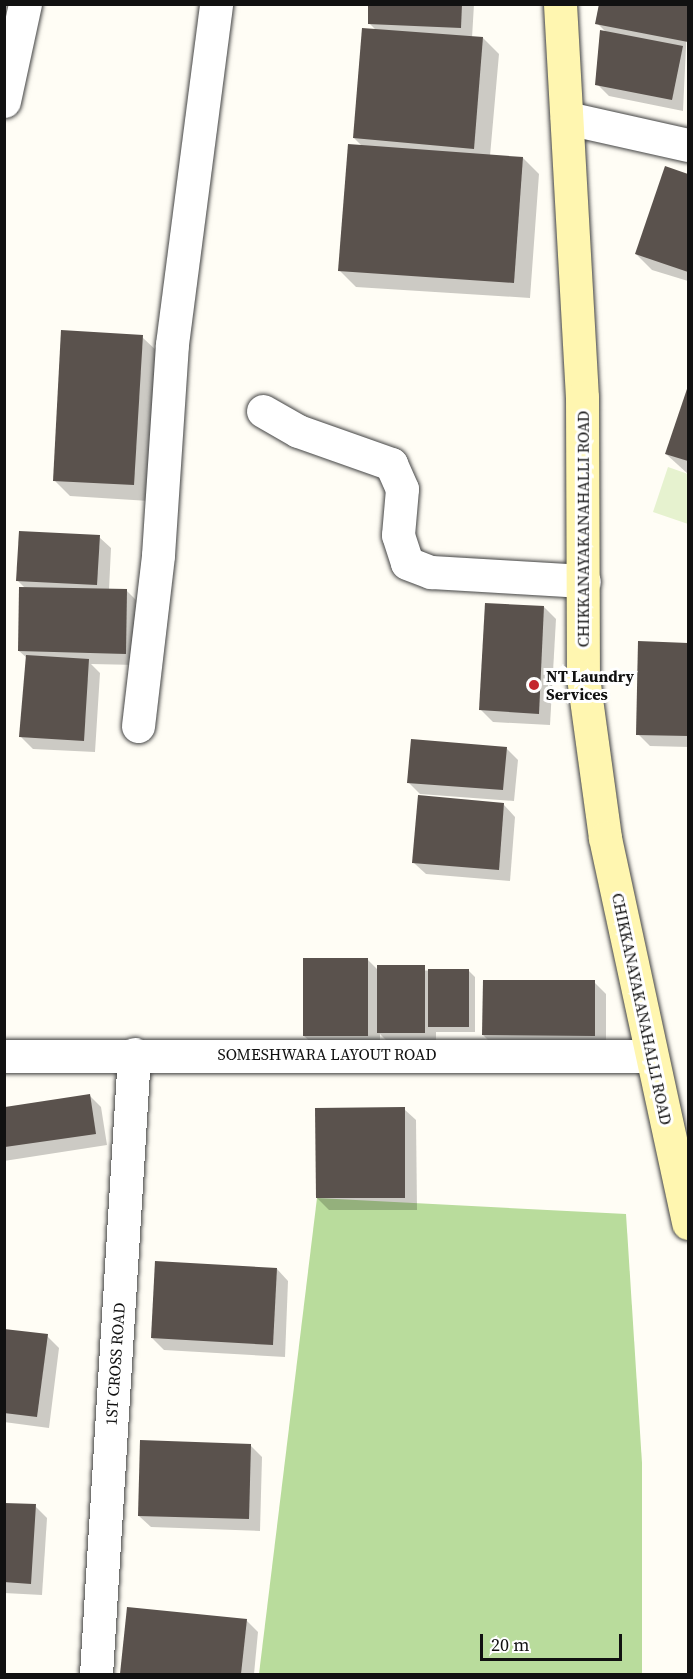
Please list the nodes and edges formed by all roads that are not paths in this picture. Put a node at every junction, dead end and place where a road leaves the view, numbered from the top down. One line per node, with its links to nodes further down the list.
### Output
1 (25, 4): 4 (street)
2 (216, 4): 9 (street)
3 (560, 4): 5 (main road, CHIKKANAYAKANAHALLI ROAD)
4 (4, 101)
5 (567, 118): 6 (street); 8 (main road, CHIKKANAYAKANAHALLI ROAD)
6 (688, 145)
7 (263, 411): 8 (street)
8 (584, 581): 12 (main road, CHIKKANAYAKANAHALLI ROAD)
9 (138, 726)
10 (7, 1053): 11 (street, SOMESHWARA LAYOUT ROAD)
11 (134, 1054): 12 (street, SOMESHWARA LAYOUT ROAD); 15 (street, 1ST CROSS ROAD)
12 (650, 1056): 13 (main road, CHIKKANAYAKANAHALLI ROAD)
13 (679, 1140): 14 (main road, CHIKKANAYAKANAHALLI ROAD)
14 (688, 1223)
15 (96, 1674)

